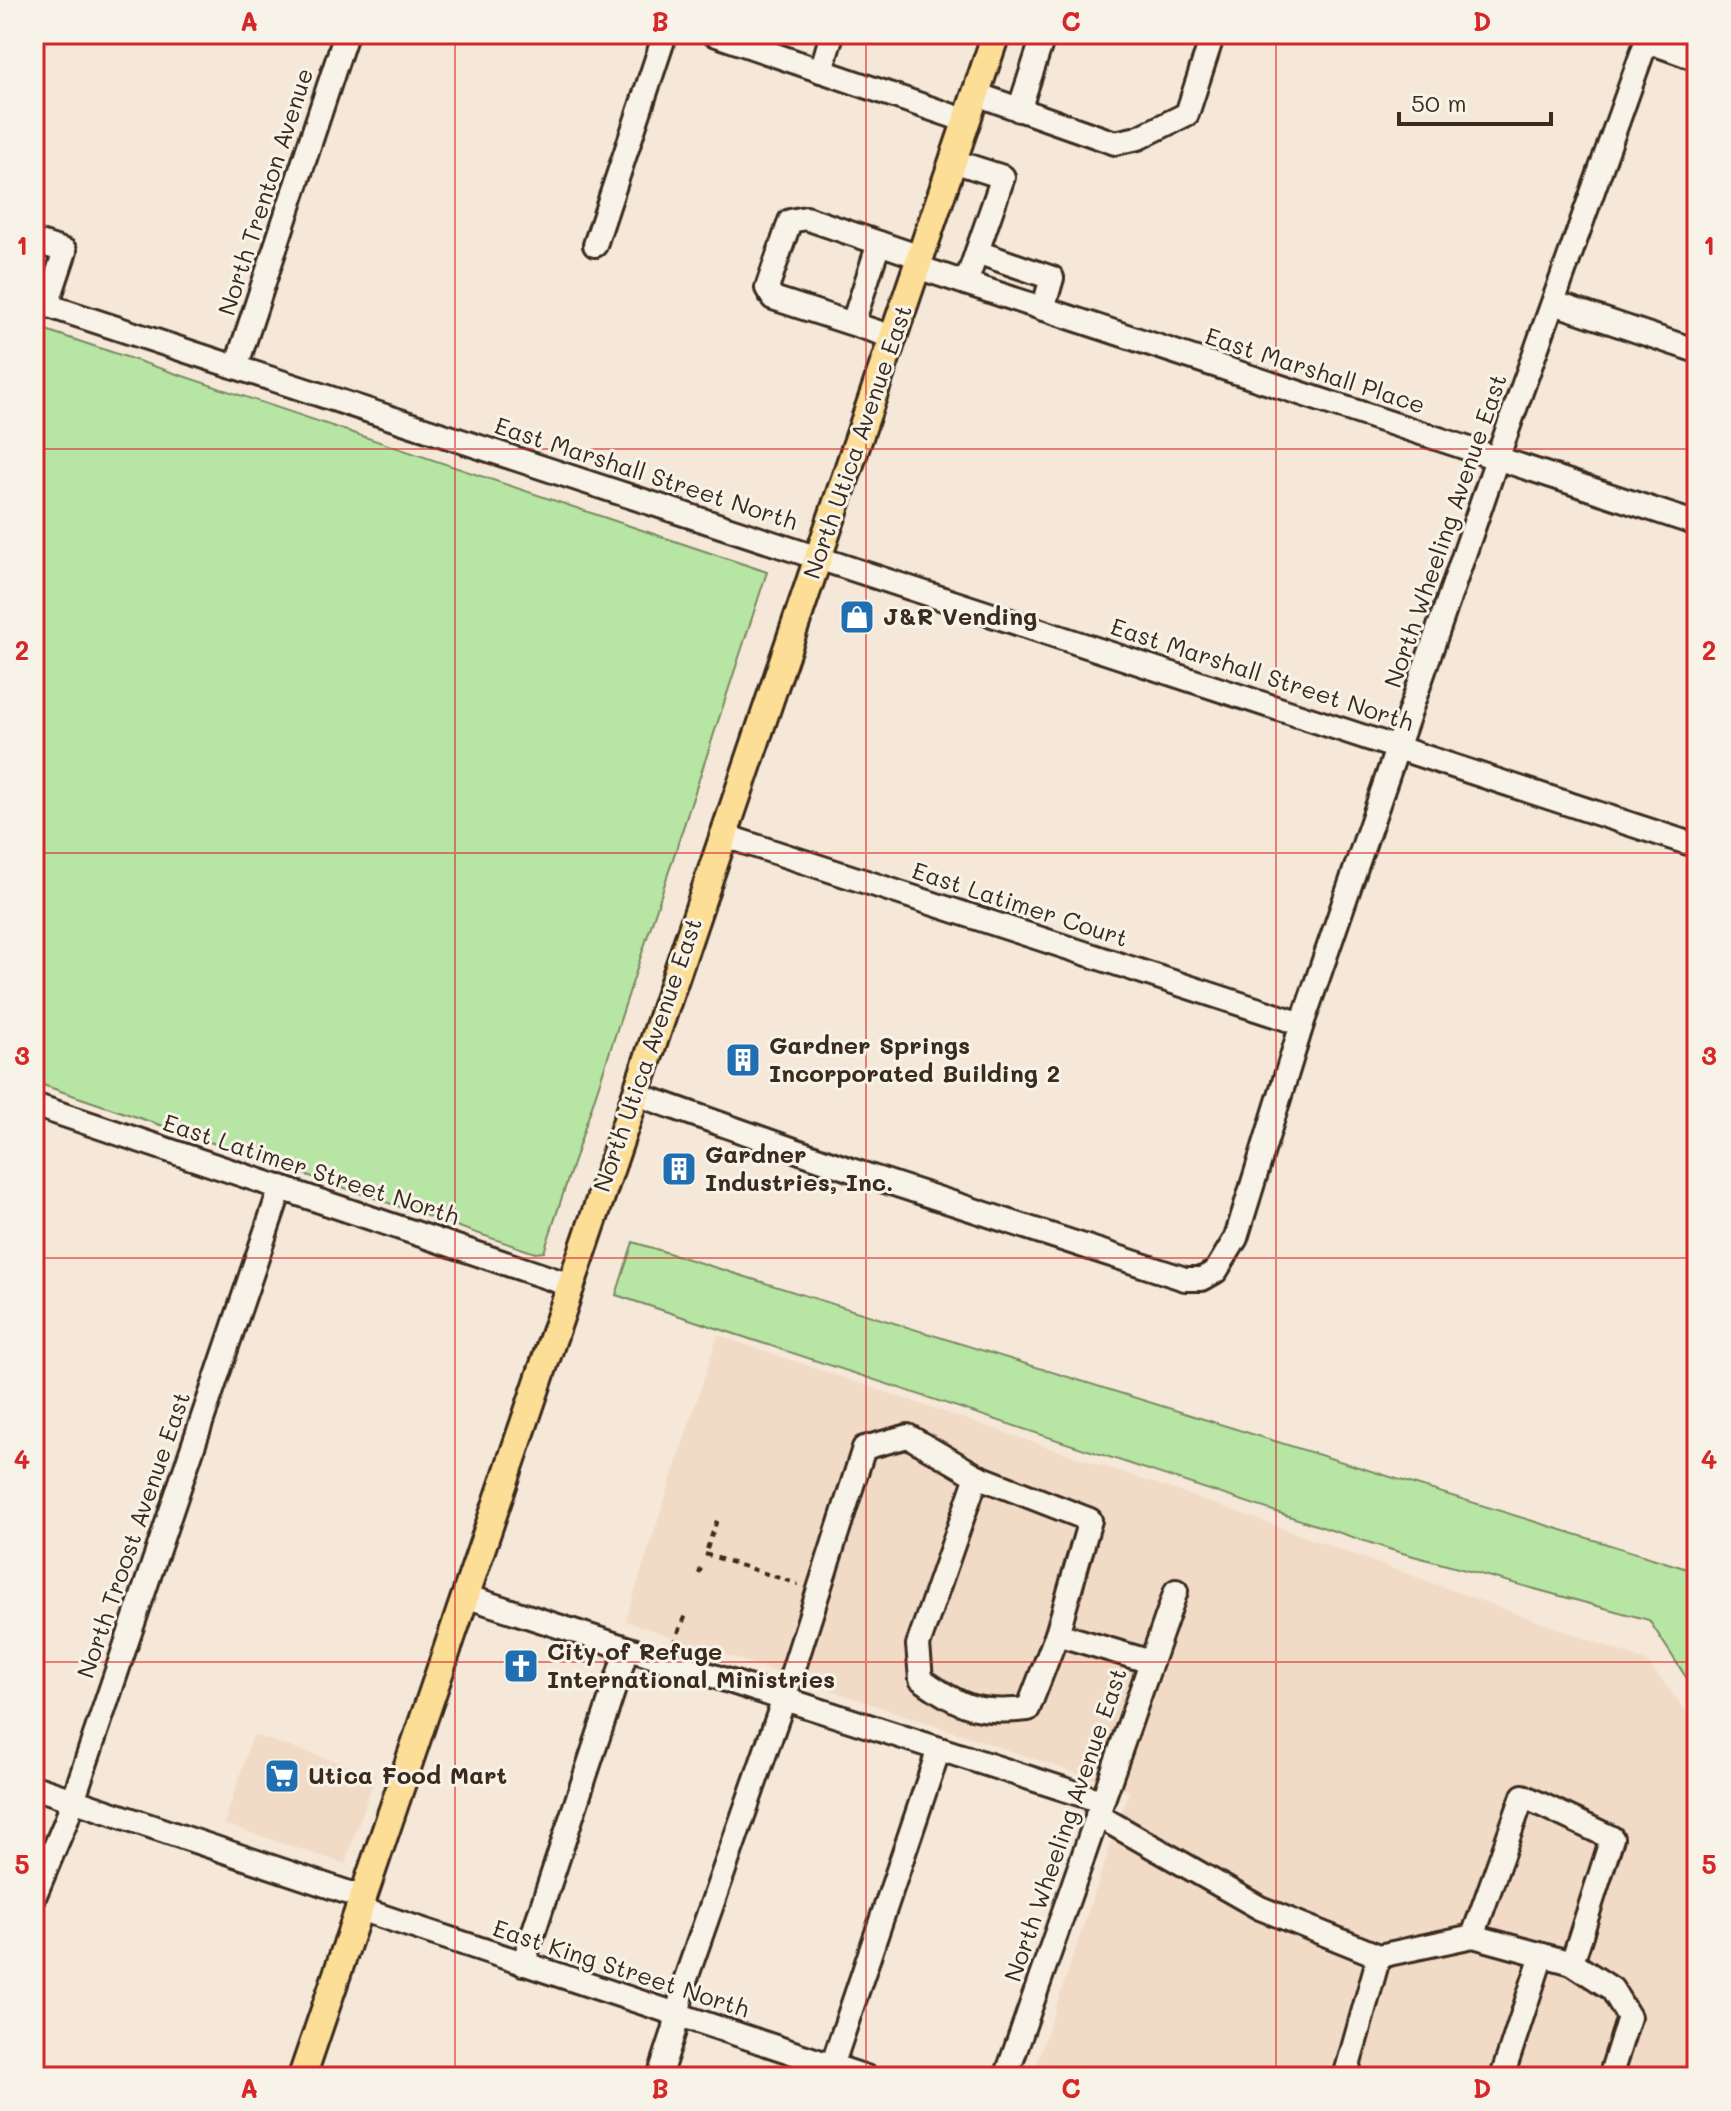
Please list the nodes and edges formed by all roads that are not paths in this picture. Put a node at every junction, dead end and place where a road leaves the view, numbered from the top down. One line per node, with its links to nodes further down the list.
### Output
1 (346, 34): 27 (street, North Trenton Avenue)
2 (665, 34): 17 (street)
3 (714, 34): 10 (street)
4 (832, 34): 10 (street)
5 (996, 34): 11 (main road, North Utica Avenue East)
6 (1044, 34): 12 (street)
7 (1213, 34): 12 (street)
8 (1648, 38): 9 (street); 22 (street, North Wheeling Avenue East)
9 (1697, 59)
10 (821, 71): 13 (street)
11 (976, 94): 12 (street); 13 (main road, North Utica Avenue East)
12 (1019, 110)
13 (967, 121): 14 (main road, North Utica Avenue East)
14 (953, 161): 18 (street); 19 (main road, North Utica Avenue East)
15 (34, 241): 21 (street)
16 (879, 243): 19 (street, East Marshall Place); 24 (street); 24 (street, East Marshall Place)
17 (595, 245)
18 (977, 252): 20 (street); 23 (street)
19 (919, 262): 20 (street, East Marshall Place); 25 (main road, North Utica Avenue East)
20 (966, 283): 23 (street, East Marshall Place)
21 (40, 303): 27 (street, East Marshall Street North)
22 (1554, 303): 26 (street); 28 (street, North Wheeling Avenue East)
23 (1043, 309): 28 (street, East Marshall Place)
24 (853, 323): 25 (street)
25 (893, 337): 30 (main road, North Utica Avenue East)
26 (1697, 351)
27 (236, 367): 30 (street, East Marshall Street North)
28 (1497, 459): 29 (street, East Marshall Place); 31 (street, North Wheeling Avenue East)
29 (1697, 524)
30 (819, 557): 31 (street, East Marshall Street North); 32 (main road, North Utica Avenue East)
31 (1399, 748): 33 (street, East Marshall Street North); 34 (street, North Wheeling Avenue East)
32 (722, 835): 34 (street, East Latimer Court); 35 (main road, North Utica Avenue East)
33 (1697, 846)
34 (1302, 1024): 35 (street, North Wheeling Avenue East)
35 (636, 1094): 38 (main road, North Utica Avenue East)
36 (34, 1105): 37 (street, East Latimer Street North)
37 (281, 1187): 38 (street, East Latimer Street North); 48 (street, North Troost Avenue East)
38 (570, 1285): 41 (main road, North Utica Avenue East)
39 (977, 1476): 42 (street); 42 (street); 45 (street)
40 (1176, 1591): 44 (street, North Wheeling Avenue East)
41 (465, 1596): 43 (street); 51 (main road, North Utica Avenue East)
42 (1057, 1634): 44 (street)
43 (627, 1649): 45 (street); 56 (street)
44 (1151, 1662): 49 (street, North Wheeling Avenue East)
45 (784, 1699): 46 (street); 57 (street)
46 (939, 1749): 49 (street); 58 (street)
47 (34, 1787): 48 (street, East King Street North)
48 (72, 1799): 50 (street, North Troost Avenue East); 51 (street, East King Street North)
49 (1099, 1808): 54 (street); 62 (street, North Wheeling Avenue East)
50 (34, 1897)
51 (362, 1904): 56 (street, East King Street North); 59 (main road, North Utica Avenue East)
52 (1473, 1936): 53 (street); 54 (street); 55 (street)
53 (1542, 1955): 55 (street); 64 (street)
54 (1379, 1956): 63 (street)
55 (1572, 1963): 65 (street)
56 (523, 1964): 57 (street, East King Street North)
57 (677, 2016): 58 (street, East King Street North); 60 (street)
58 (832, 2066): 61 (street, East King Street North)
59 (302, 2077)
60 (659, 2077)
61 (866, 2077)
62 (1006, 2077)
63 (1345, 2077)
64 (1502, 2077)
65 (1610, 2077)

